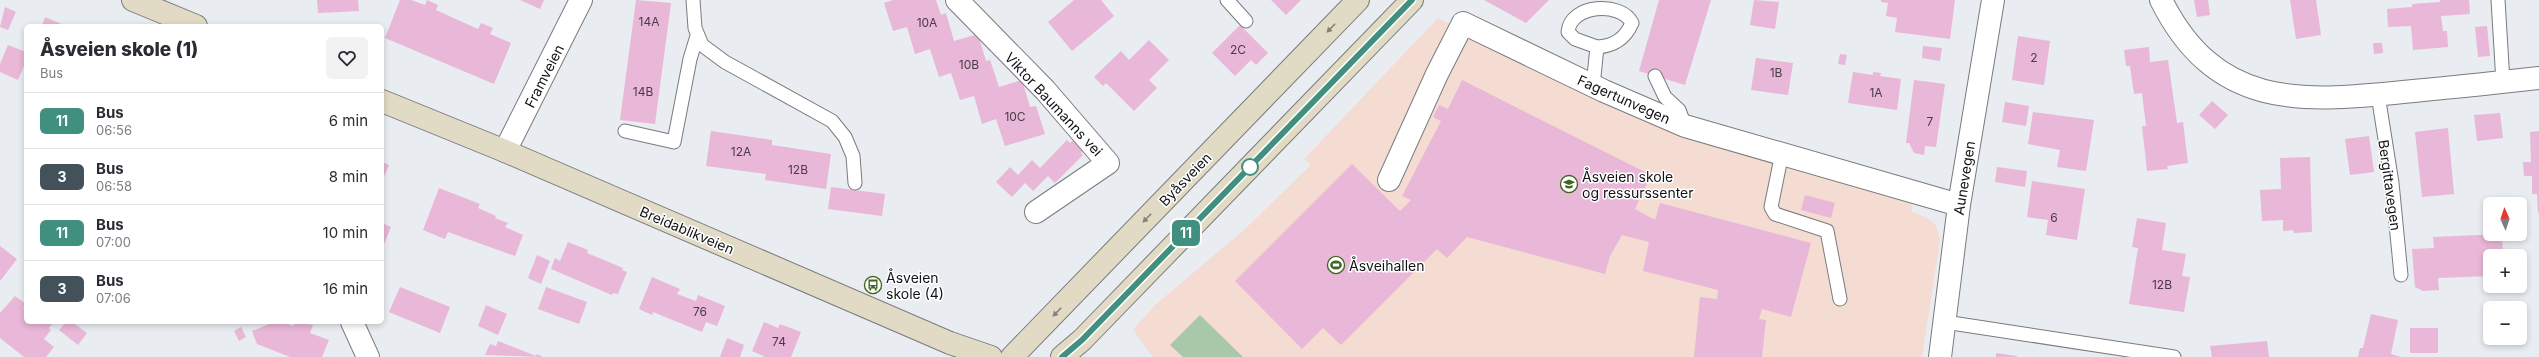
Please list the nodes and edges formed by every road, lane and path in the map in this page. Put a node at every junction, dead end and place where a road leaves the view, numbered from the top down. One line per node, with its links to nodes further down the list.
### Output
1 (133, 0): 12 (main road)
2 (582, 0): 23 (street, Framveien)
3 (693, 0): 13 (lane)
4 (957, 0): 28 (street, Viktor Baumanns vei)
5 (1227, 0): 11 (lane)
6 (1358, 0): 35 (main road, Byåsveien, one-way to 35)
7 (1412, 0): 36 (main road)
8 (1992, 0): 27 (street, Aunevegen)
9 (2161, 0): 19 (street)
10 (2498, 0): 17 (lane)
11 (1246, 21)
12 (191, 24)
13 (697, 36): 22 (lane); 26 (lane)
14 (1597, 47): 18 (lane)
15 (1655, 76): 21 (lane)
16 (2539, 78): 17 (street)
17 (2503, 82): 19 (street)
18 (1593, 86): 21 (street, Fagertunvegen); 25 (street, Fagertunvegen)
19 (2378, 95): 29 (lane, Bergittavegen)
20 (384, 103): 23 (main road, Breidablikveien)
21 (1685, 126): 24 (street, Fagertunvegen)
22 (625, 132)
23 (505, 151): 34 (main road, Breidablikveien)
24 (1782, 153): 27 (street, Fagertunvegen); 30 (lane)
25 (1389, 180)
26 (855, 183)
27 (1960, 205): 31 (street, Aunevegen)
28 (1036, 212)
29 (2401, 275)
30 (1840, 299)
31 (1945, 322): 37 (street, Aunevegen); 38 (lane)
32 (353, 324): 33 (street)
33 (368, 357)
34 (991, 357)
35 (1012, 357)
36 (1062, 357)
37 (1940, 357)
38 (2174, 357)

